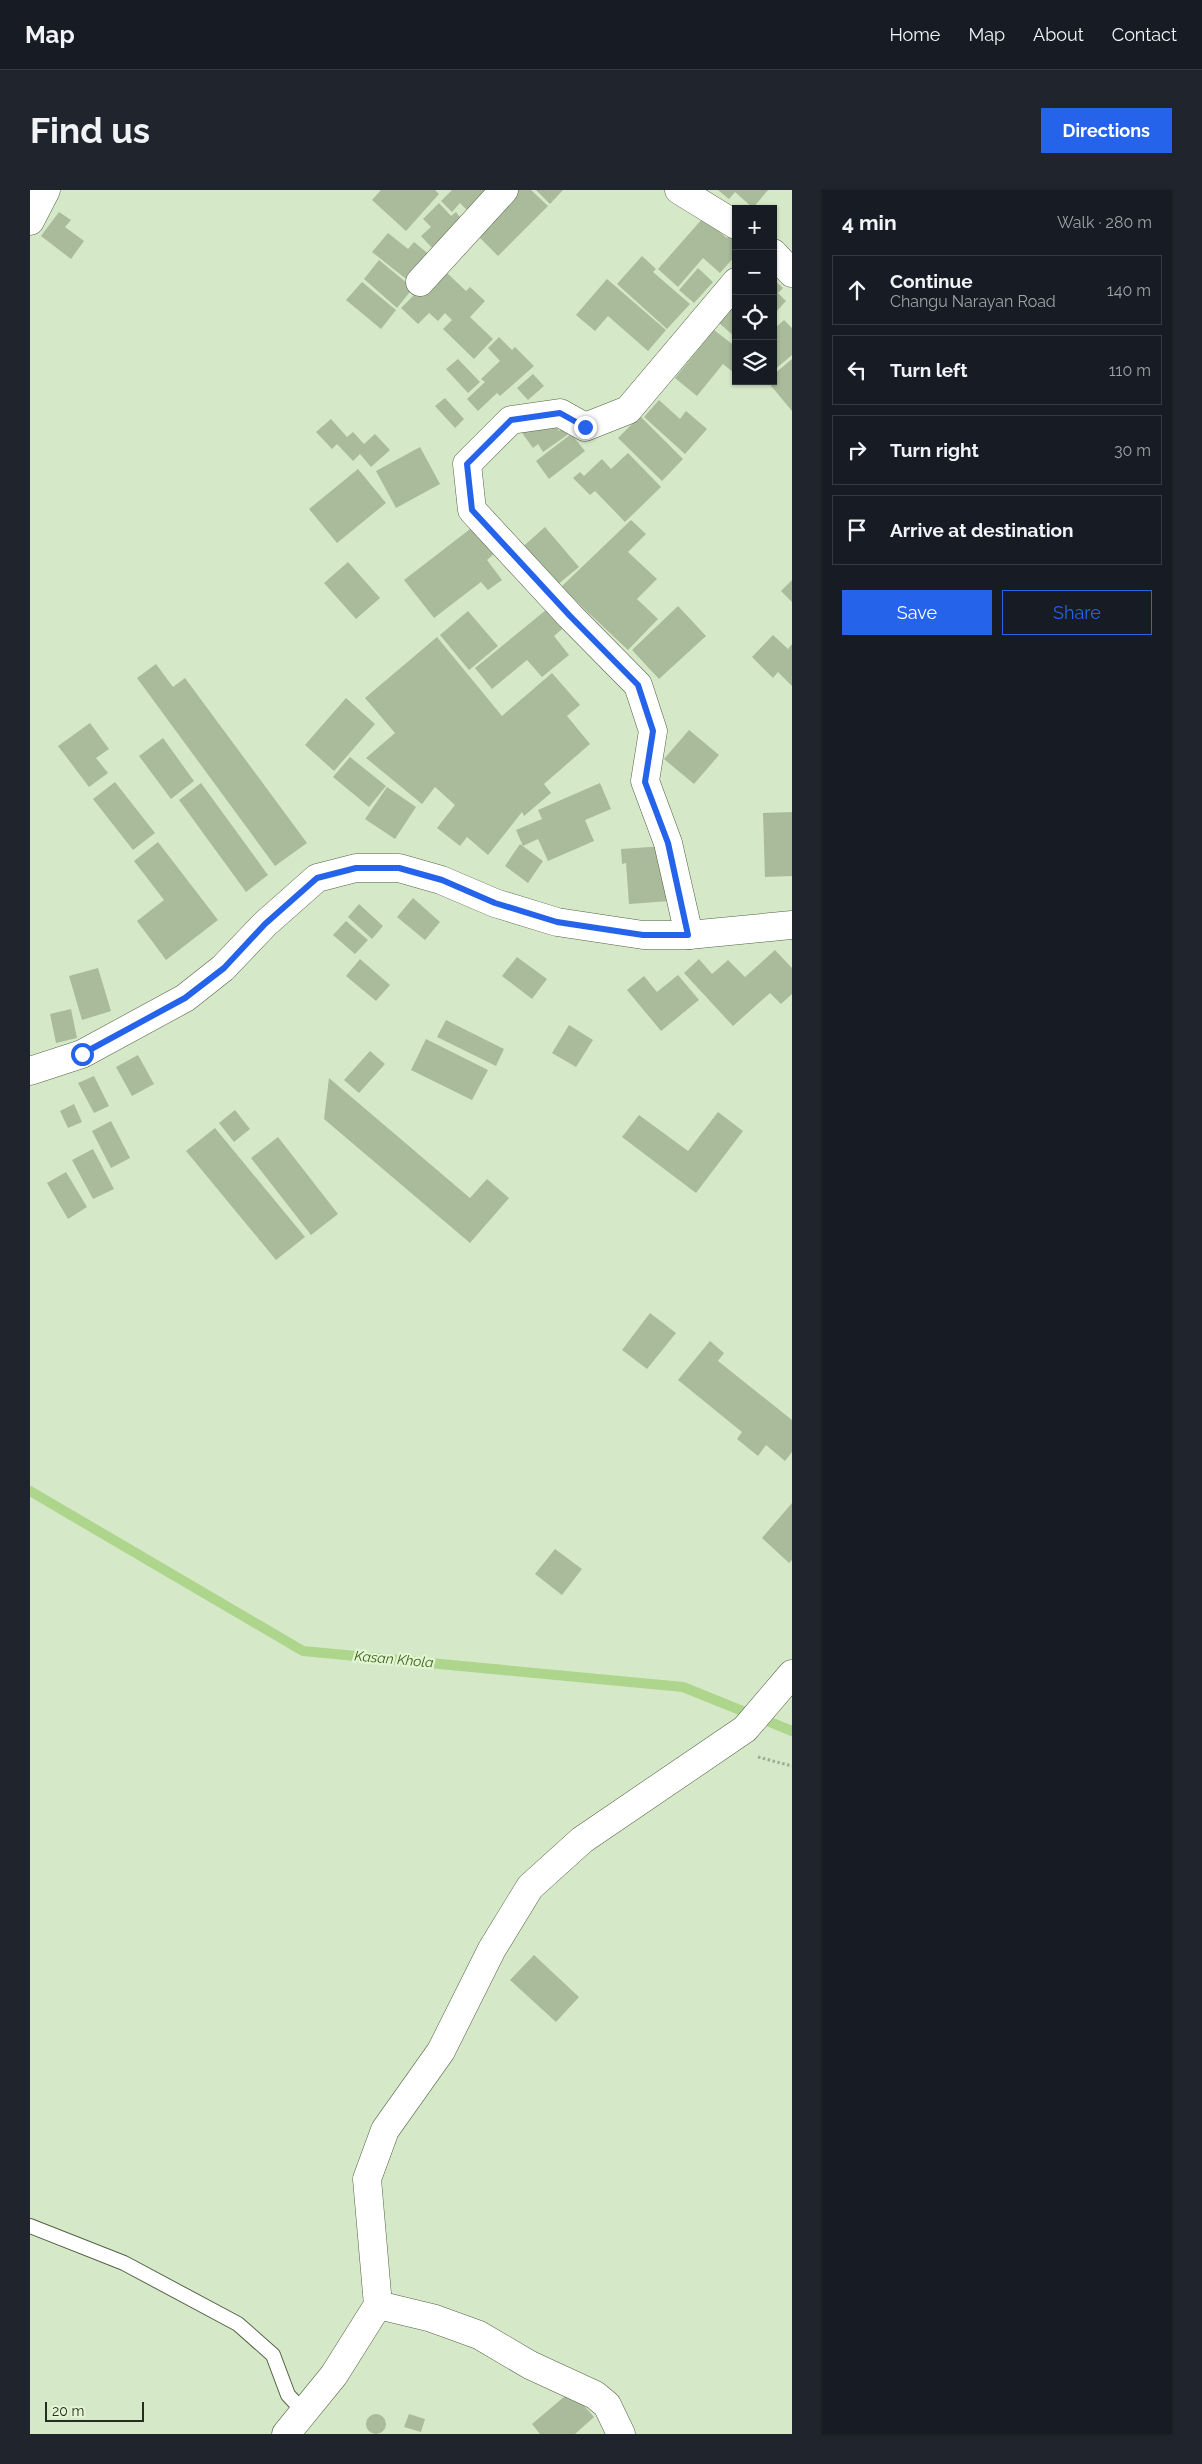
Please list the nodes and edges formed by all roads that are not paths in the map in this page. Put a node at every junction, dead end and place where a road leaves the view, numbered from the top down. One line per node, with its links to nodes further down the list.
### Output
1 (46, 190): 4 (street)
2 (504, 190): 8 (street)
3 (679, 190): 5 (street)
4 (30, 220)
5 (732, 223)
6 (777, 257): 7 (street)
7 (792, 273)
8 (420, 282)
9 (732, 287): 11 (street)
10 (792, 925): 11 (street)
11 (688, 935): 12 (street)
12 (30, 1071)
13 (789, 1677): 15 (street)
14 (30, 2226): 16 (lane)
15 (378, 2304): 16 (street); 18 (street)
16 (304, 2412): 17 (street)
17 (286, 2434)
18 (621, 2434)

